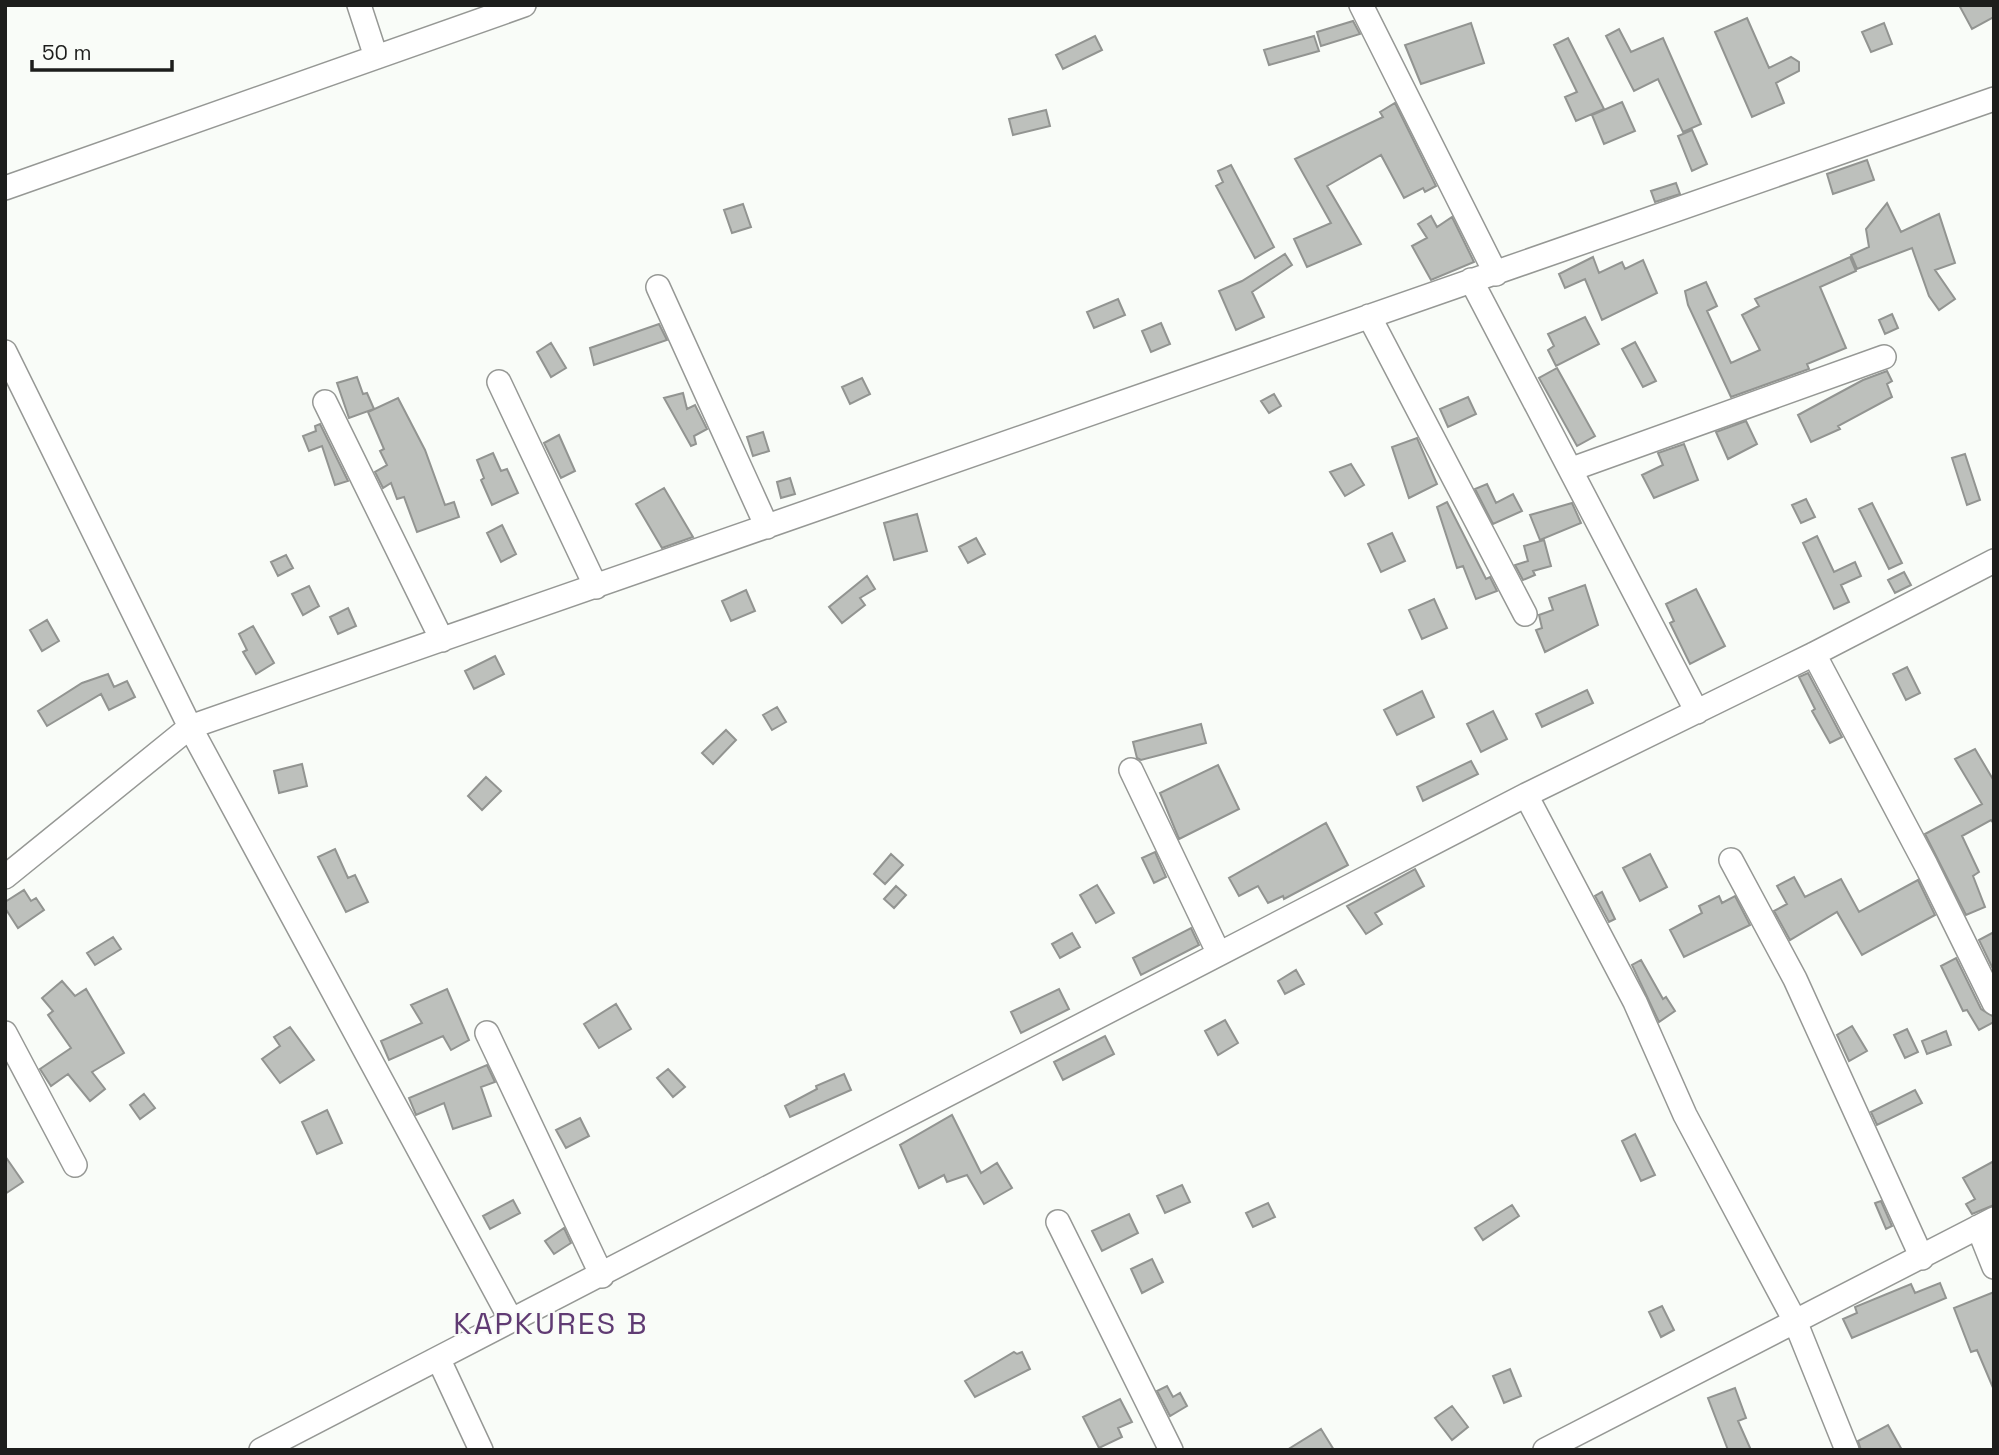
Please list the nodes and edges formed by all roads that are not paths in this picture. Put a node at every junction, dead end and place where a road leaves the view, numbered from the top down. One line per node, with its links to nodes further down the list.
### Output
1 (359, 5): 4 (street)
2 (524, 5): 4 (street)
3 (1362, 5): 7 (street)
4 (376, 57): 6 (street)
5 (1994, 99): 7 (street)
6 (5, 188)
7 (1496, 274): 8 (street)
8 (1471, 280): 10 (street); 15 (street)
9 (658, 287): 16 (street)
10 (1369, 316): 16 (street); 19 (street)
11 (5, 352): 23 (street)
12 (1884, 357): 15 (street)
13 (499, 382): 18 (street)
14 (325, 402): 20 (street)
15 (1572, 469): 22 (street)
16 (767, 527): 18 (street)
17 (1994, 561): 21 (street)
18 (596, 587): 20 (street)
19 (1525, 614)
20 (442, 640): 23 (street)
21 (1814, 654): 22 (street); 29 (street)
22 (1697, 712): 25 (street)
23 (190, 727): 27 (street); 38 (street)
24 (1131, 770): 28 (street)
25 (1526, 795): 28 (street); 39 (street)
26 (1731, 860): 35 (street)
27 (5, 877)
28 (1219, 954): 37 (street)
29 (1994, 1003)
30 (5, 1033): 32 (street)
31 (487, 1033): 37 (street)
32 (75, 1165)
33 (1058, 1222): 43 (street)
34 (1986, 1223): 35 (street); 36 (street)
35 (1922, 1258): 39 (street)
36 (1994, 1267)
37 (602, 1276): 38 (street)
38 (510, 1318): 40 (street)
39 (1795, 1321): 44 (street); 45 (street)
40 (439, 1360): 41 (street); 42 (street)
41 (261, 1450)
42 (481, 1450)
43 (1171, 1450)
44 (1545, 1450)
45 (1847, 1450)

